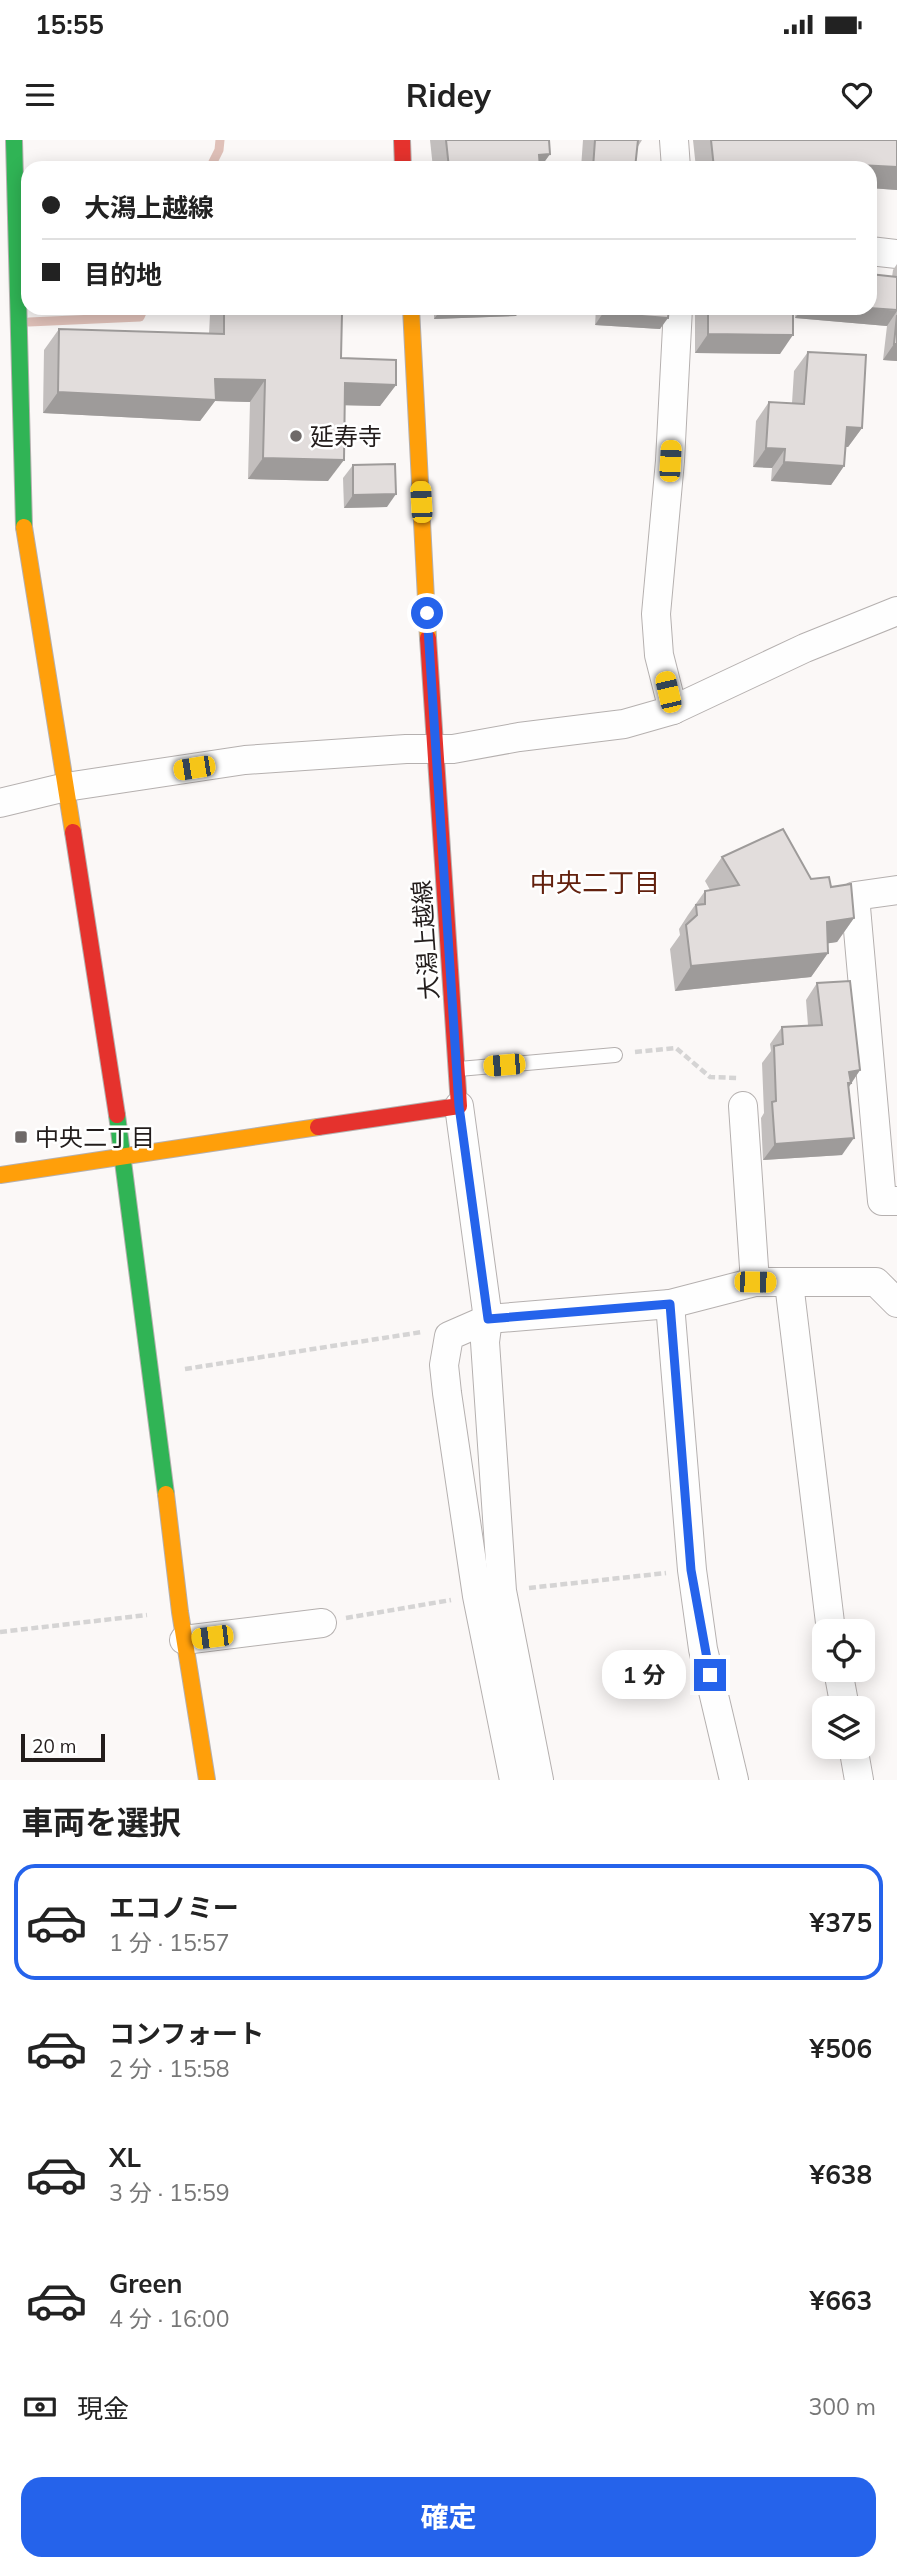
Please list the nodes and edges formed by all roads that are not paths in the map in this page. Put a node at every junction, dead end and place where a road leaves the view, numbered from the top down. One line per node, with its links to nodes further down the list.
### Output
1 (14, 140): 10 (street)
2 (402, 140): 4 (street)
3 (674, 140): 5 (street)
4 (403, 161)
5 (676, 161)
6 (877, 252): 7 (street)
7 (897, 254)
8 (411, 315): 14 (street, 大潟上越線)
9 (678, 315): 13 (street)
10 (19, 338): 11 (lane); 15 (street)
11 (0, 339)
12 (897, 611): 13 (street)
13 (673, 710): 14 (street)
14 (435, 749): 15 (street); 19 (street, 大潟上越線)
15 (66, 788): 16 (street); 23 (street)
16 (0, 803)
17 (897, 890): 20 (street)
18 (615, 1055): 19 (lane)
19 (457, 1070): 21 (street, 大潟上越線)
20 (884, 1101): 25 (street)
21 (459, 1106): 23 (street); 30 (street)
22 (743, 1106): 26 (street)
23 (123, 1156): 24 (street); 34 (street)
24 (0, 1175)
25 (897, 1201)
26 (755, 1282): 27 (street); 29 (street)
27 (789, 1283): 28 (street); 32 (street)
28 (897, 1303)
29 (670, 1304): 30 (street); 39 (street)
30 (488, 1319): 31 (street); 31 (street)
31 (490, 1593): 37 (street); 38 (street)
32 (830, 1619)
33 (322, 1623): 34 (street)
34 (184, 1640): 36 (street)
35 (855, 1759): 40 (street)
36 (207, 1780)
37 (514, 1780)
38 (539, 1780)
39 (734, 1780)
40 (859, 1780)

